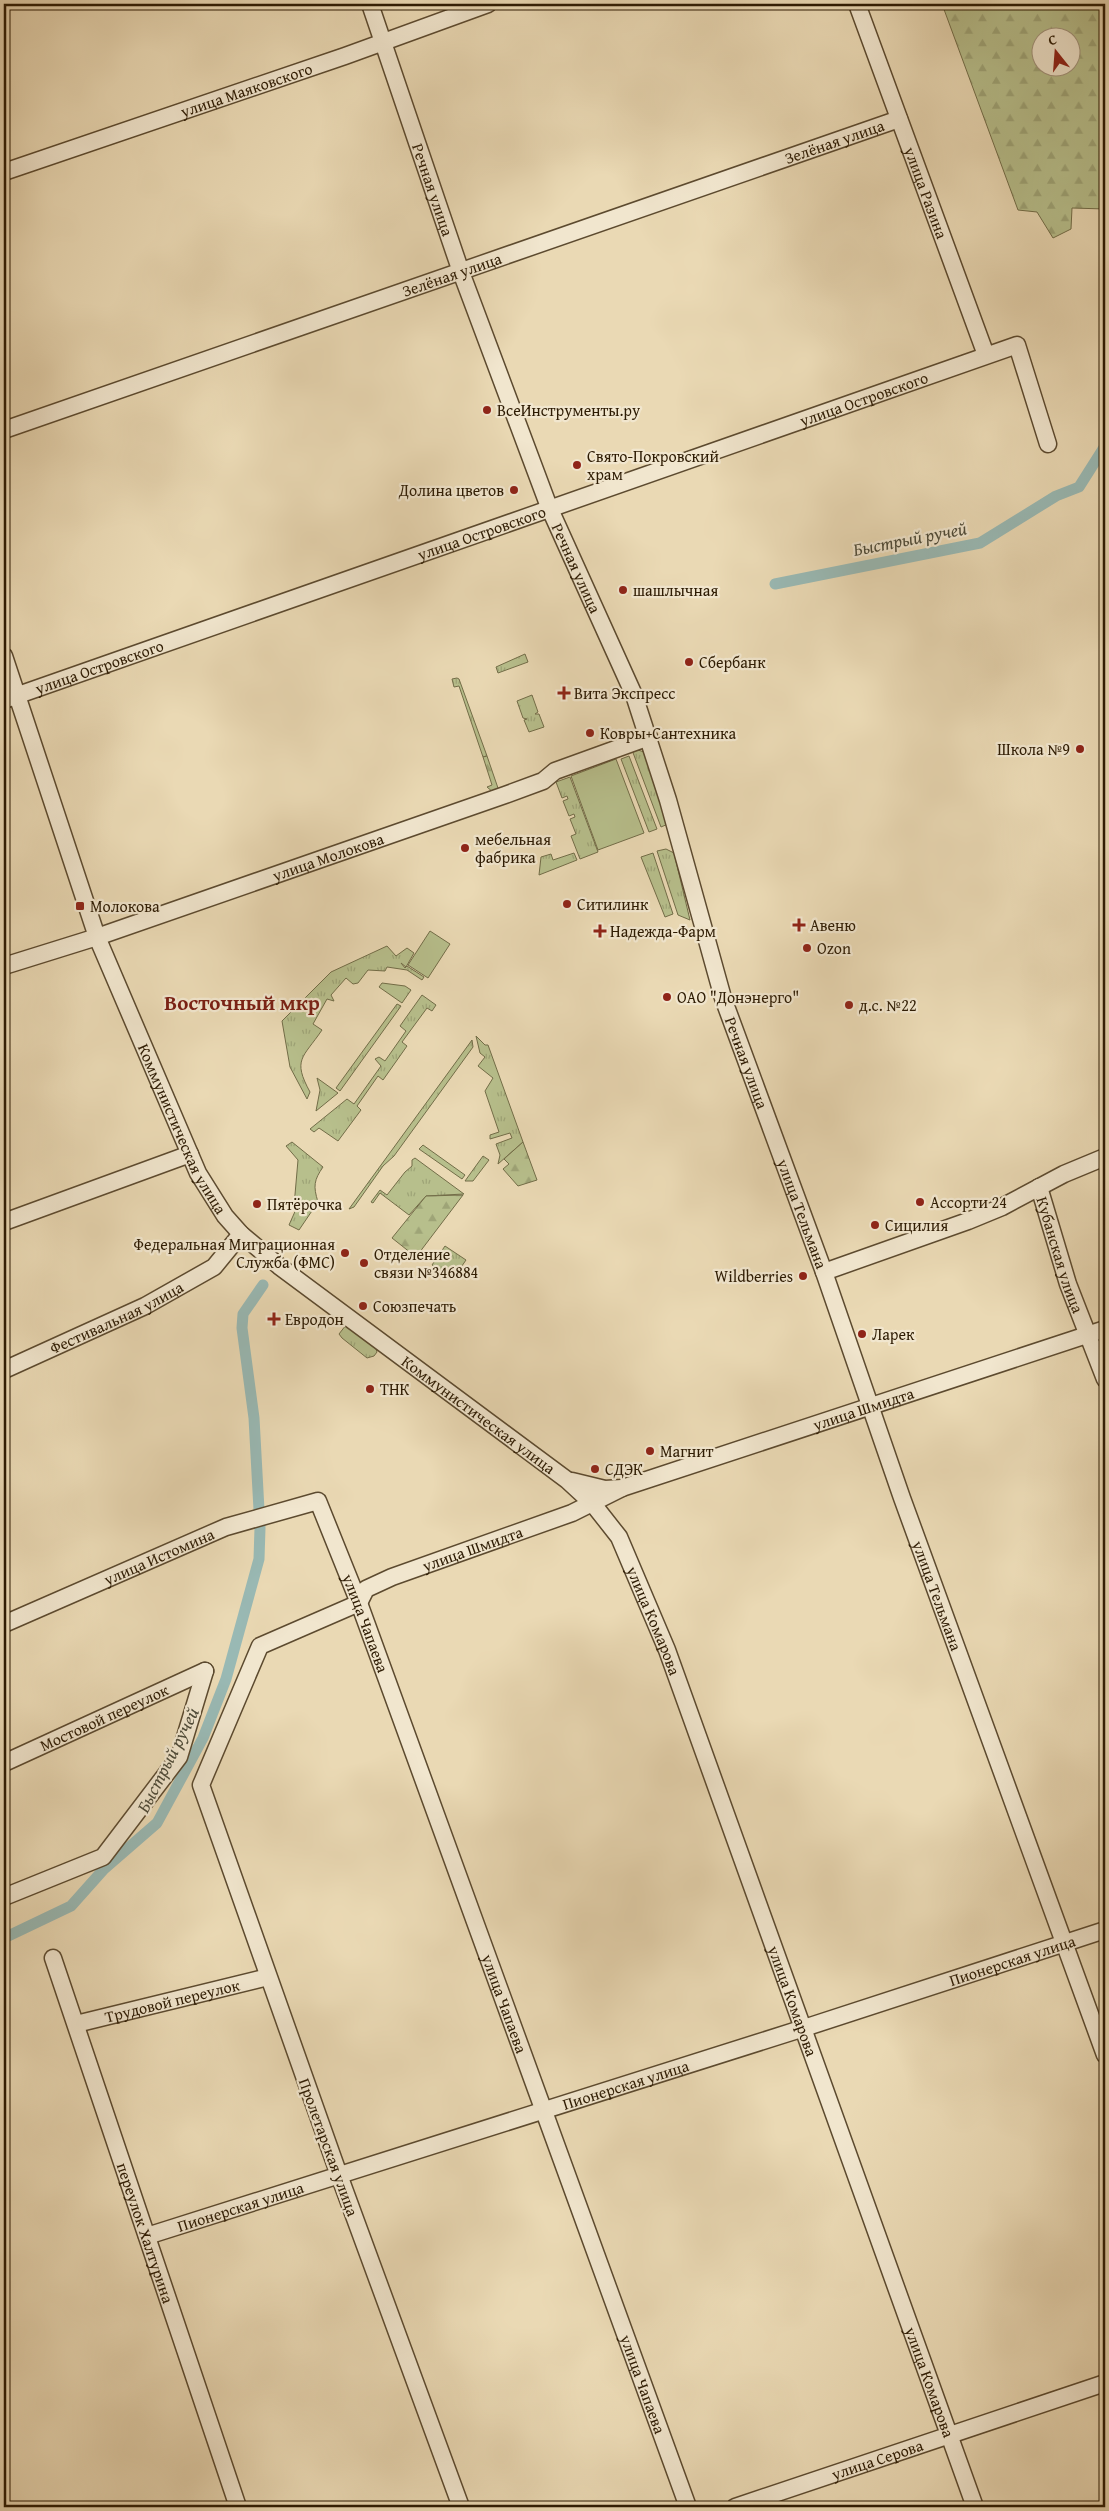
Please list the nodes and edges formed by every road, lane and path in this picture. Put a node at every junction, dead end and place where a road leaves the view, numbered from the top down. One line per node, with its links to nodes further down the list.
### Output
1 (370, 4): 4 (street, Речная улица)
2 (488, 4): 4 (street, улица Маяковского)
3 (857, 4): 5 (street, улица Разина)
4 (382, 40): 6 (street, улица Маяковского); 7 (street, Речная улица)
5 (899, 119): 7 (street, Зелёная улица); 8 (street, улица Разина)
6 (4, 172)
7 (461, 272): 9 (street, Зелёная улица); 11 (street, Речная улица)
8 (986, 355): 10 (street, улица Островского); 11 (street, улица Островского)
9 (4, 430)
10 (1048, 444)
11 (548, 507): 13 (street, улица Островского); 14 (street, Речная улица)
12 (4, 656): 13 (street, Коммунистическая улица)
13 (10, 698): 15 (street, Коммунистическая улица)
14 (649, 738): 15 (street, улица Молокова); 17 (street, Речная улица)
15 (97, 937): 16 (street, улица Молокова); 18 (street, Коммунистическая улица)
16 (4, 966)
17 (773, 1135): 23 (street, улица Тельмана)
18 (190, 1154): 21 (street); 22 (street, Коммунистическая улица)
19 (1105, 1157): 20 (street)
20 (1039, 1187): 23 (street); 25 (street, Кубанская улица)
21 (4, 1222)
22 (241, 1234): 26 (street, Фестивальная улица); 29 (street, Коммунистическая улица)
23 (824, 1272): 28 (street, улица Тельмана)
24 (1105, 1328): 25 (street, улица Шмидта)
25 (1089, 1334): 27 (street, Кубанская улица); 28 (street, улица Шмидта)
26 (4, 1370)
27 (1105, 1379)
28 (871, 1407): 30 (street, улица Шмидта); 38 (street, улица Тельмана)
29 (567, 1480): 30 (street, улица Шмидта); 32 (street, Коммунистическая улица)
30 (622, 1488): 32 (street, улица Шмидта)
31 (318, 1501): 33 (street, улица Чапаева); 34 (street, улица Истомина)
32 (593, 1504): 33 (street, улица Шмидта); 42 (street, улица Комарова)
33 (359, 1603): 40 (street, Пролетарская улица); 44 (street, улица Чапаева)
34 (4, 1624)
35 (4, 1763): 36 (street, Мостовой переулок)
36 (4, 1897)
37 (1105, 1930): 38 (street, Пионерская улица)
38 (1065, 1943): 42 (street, Пионерская улица); 43 (street, улица Тельмана)
39 (53, 1958): 41 (street, переулок Халтурина)
40 (268, 1977): 41 (street, Трудовой переулок); 45 (street, Пролетарская улица)
41 (76, 2024): 46 (street, переулок Халтурина)
42 (804, 2028): 44 (street, Пионерская улица); 48 (street, улица Комарова)
43 (1105, 2055)
44 (545, 2111): 45 (street, Пионерская улица); 51 (street, улица Чапаева)
45 (339, 2175): 46 (street, Пионерская улица); 50 (street, Пролетарская улица)
46 (147, 2236): 49 (street, переулок Халтурина)
47 (1105, 2383): 48 (street, улица Серова)
48 (950, 2435): 52 (street, улица Серова); 53 (street, улица Комарова)
49 (238, 2507)
50 (461, 2507)
51 (688, 2507)
52 (735, 2507)
53 (975, 2507)

